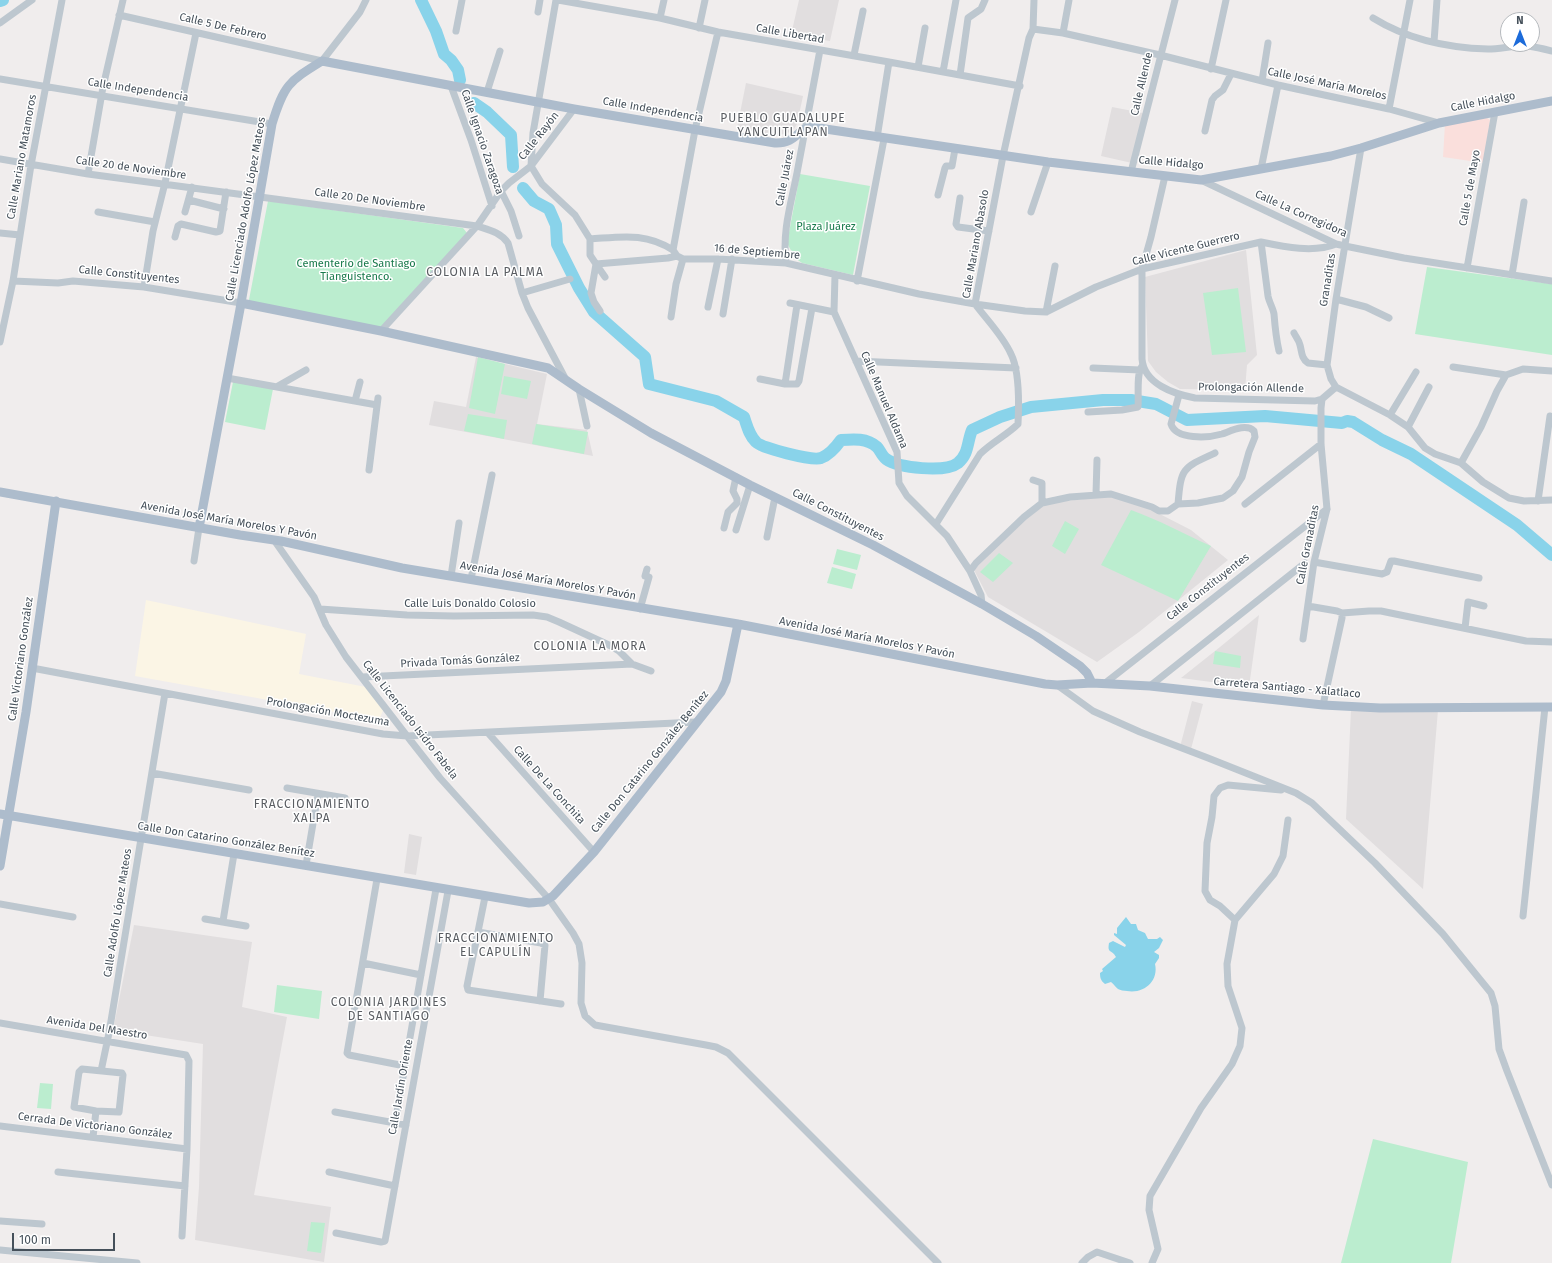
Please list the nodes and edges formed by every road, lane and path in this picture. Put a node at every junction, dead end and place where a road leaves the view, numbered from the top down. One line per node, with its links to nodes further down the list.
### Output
1 (32, 0): 24 (street)
2 (62, 0): 52 (street, Calle Mariano Matamoros)
3 (122, 0): 21 (street)
4 (366, 0): 40 (street)
5 (462, 0): 28 (street)
6 (540, 0): 20 (street)
7 (557, 0): 18 (street, Calle Libertad); 56 (street)
8 (664, 0): 22 (street)
9 (705, 0): 25 (street)
10 (956, 0): 44 (street)
11 (985, 0): 46 (street)
12 (1034, 0): 27 (street, Calle Mariano Abasolo)
13 (1069, 0): 31 (street)
14 (1174, 0): 38 (street, Calle Allende)
15 (1226, 0): 43 (street)
16 (1410, 0): 32 (street)
17 (1437, 0): 34 (street)
18 (566, 1): 22 (street, Calle Libertad)
19 (863, 11): 39 (street)
20 (538, 12)
21 (119, 15): 30 (street, Calle 5 De Febrero); 54 (street)
22 (660, 18): 25 (street, Calle Libertad)
23 (1373, 18): 32 (street)
24 (0, 23)
25 (699, 28): 29 (street, Calle Libertad)
26 (925, 28): 42 (street)
27 (1033, 30): 31 (street, Calle José María Morelos); 51 (street, Calle Mariano Abasolo)
28 (456, 31)
29 (718, 32): 35 (street, Calle Libertad); 64 (street)
30 (196, 33): 40 (street, Calle 5 De Febrero); 57 (street)
31 (1063, 33): 38 (street, Calle José María Morelos)
32 (1404, 33): 34 (street); 59 (street)
33 (1268, 42): 48 (street)
34 (1434, 42): 37 (street)
35 (820, 50): 39 (street, Calle Libertad); 63 (street, Calle Juárez)
36 (500, 51): 53 (street)
37 (1552, 51)
38 (1160, 55): 43 (street, Calle José María Morelos); 75 (street, Calle Allende)
39 (854, 56): 41 (street, Calle Libertad)
40 (322, 61): 50 (main road); 62 (main road, Calle Licenciado Adolfo López Mateos)
41 (889, 62): 42 (street, Calle Libertad); 66 (street)
42 (918, 67): 44 (street, Calle Libertad)
43 (1211, 69): 45 (street, Calle José María Morelos)
44 (944, 72): 46 (street, Calle Libertad)
45 (1231, 74): 48 (street, Calle José María Morelos); 65 (street)
46 (960, 75): 51 (street, Calle Libertad)
47 (0, 79): 52 (street, Calle Independencia)
48 (1262, 81): 49 (street, Calle José María Morelos)
49 (1278, 85): 59 (street, Calle José María Morelos); 74 (street)
50 (451, 86): 53 (main road); 88 (street, Calle Ignacio Zaragoza)
51 (1020, 86): 69 (street, Calle Mariano Abasolo)
52 (45, 87): 54 (street, Calle Independencia); 72 (street, Calle Mariano Matamoros)
53 (487, 92): 56 (main road)
54 (101, 96): 57 (street, Calle Independencia); 76 (street)
55 (1552, 101): 60 (main road, Calle Hidalgo)
56 (539, 102): 58 (main road, Calle Independencia); 73 (street)
57 (181, 108): 62 (street, Calle Independencia); 79 (street)
58 (574, 109): 64 (main road, Calle Independencia); 73 (street, Calle Rayón)
59 (1389, 109): 61 (street, Calle José María Morelos)
60 (1495, 112): 61 (main road, Calle Hidalgo); 110 (street, Calle 5 de Mayo)
61 (1439, 123): 67 (main road, Calle Hidalgo)
62 (272, 124): 84 (main road, Calle Licenciado Adolfo López Mateos)
63 (806, 128): 64 (main road, Calle Independencia); 66 (main road, Calle Hidalgo); 107 (street, Calle Juárez)
64 (695, 130): 104 (street)
65 (1205, 131)
66 (881, 138): 68 (main road, Calle Hidalgo); 117 (street)
67 (1361, 148): 74 (main road, Calle Hidalgo); 103 (street, Granaditas)
68 (955, 149): 69 (main road, Calle Hidalgo); 83 (street)
69 (1003, 156): 71 (main road, Calle Hidalgo); 95 (street, Calle Mariano Abasolo)
70 (0, 159): 72 (street, Calle 20 de Noviembre)
71 (1048, 162): 75 (main road, Calle Hidalgo); 92 (street)
72 (31, 165): 76 (street, Calle 20 de Noviembre); 97 (street, Calle Mariano Matamoros)
73 (531, 166): 81 (street, Calle Rayón); 100 (street)
74 (1261, 169): 78 (main road, Calle Hidalgo)
75 (1131, 172): 77 (main road, Calle Hidalgo)
76 (88, 174): 79 (street, Calle 20 de Noviembre)
77 (1165, 176): 78 (main road, Calle Hidalgo); 111 (street)
78 (1201, 180): 102 (street, Calle La Corregidora)
79 (165, 183): 80 (street, Calle 20 de Noviembre); 93 (street)
80 (192, 187): 82 (street, Calle 20 de Noviembre); 86 (street)
81 (502, 191): 88 (street, Calle Rayón); 98 (street)
82 (226, 192): 84 (street, Calle 20 de Noviembre); 89 (street)
83 (938, 195)
84 (260, 196): 94 (street, Calle 20 De Noviembre); 122 (main road, Calle Licenciado Adolfo López Mateos)
85 (960, 198): 95 (street)
86 (189, 200): 89 (street); 91 (street)
87 (1524, 202): 113 (street)
88 (492, 206): 94 (street, Calle Rayón)
89 (224, 209): 99 (street)
90 (98, 212): 93 (street)
91 (185, 212)
92 (1032, 212)
93 (155, 222): 119 (street)
94 (477, 226): 120 (street); 132 (street, Calle Rayón)
95 (989, 231): 123 (street, Calle Mariano Abasolo)
96 (0, 233): 97 (street)
97 (20, 235): 116 (street, Calle Mariano Matamoros)
98 (519, 236)
99 (175, 237)
100 (590, 239): 104 (street); 108 (street)
101 (1261, 242): 102 (street, Calle Vicente Guerrero); 111 (street, Calle Vicente Guerrero); 135 (street)
102 (1336, 244): 103 (street, Calle La Corregidora)
103 (1345, 246): 110 (street, Calle La Corregidora); 121 (street, Granaditas)
104 (677, 255): 105 (street, 16 de Septiembre); 108 (street, 16 de Septiembre); 130 (street)
105 (718, 259): 106 (street, 16 de Septiembre); 124 (street)
106 (732, 260): 107 (street, 16 de Septiembre); 129 (street)
107 (786, 263): 112 (street, 16 de Septiembre)
108 (596, 264): 114 (street); 126 (street)
109 (1055, 266): 128 (street)
110 (1467, 268): 113 (street, Calle La Corregidora)
111 (1142, 269): 128 (street, Calle Vicente Guerrero); 141 (street)
112 (835, 275): 117 (street, Calle Vicente Guerrero); 127 (street, Calle Manuel Aldama)
113 (1512, 275): 118 (street, Calle La Corregidora)
114 (605, 277)
115 (570, 279): 120 (street)
116 (13, 281): 119 (street, Calle Constituyentes); 134 (street, Calle Mariano Matamoros)
117 (857, 281): 123 (street, Calle Vicente Guerrero)
118 (1552, 281)
119 (144, 287): 122 (street, Calle Constituyentes)
120 (522, 293): 147 (street)
121 (1336, 298): 131 (street); 137 (street, Granaditas)
122 (242, 303): 132 (main road, Calle Constituyentes); 146 (main road, Calle Licenciado Adolfo López Mateos)
123 (975, 304): 128 (street, Calle Vicente Guerrero); 139 (street, Calle Mariano Abasolo)
124 (708, 307)
125 (812, 308): 127 (street); 150 (street); 150 (street)
126 (600, 311)
127 (834, 312): 136 (street, Calle Manuel Aldama)
128 (1046, 312)
129 (723, 314)
130 (670, 317)
131 (1389, 318)
132 (380, 331): 147 (main road, Calle Constituyentes)
133 (1294, 333): 137 (street)
134 (0, 342)
135 (1279, 351)
136 (856, 361): 139 (street); 183 (street, Calle Manuel Aldama)
137 (1328, 365): 152 (street, Granaditas)
138 (1453, 367): 145 (street)
139 (1016, 368): 183 (street, Calle Mariano Abasolo)
140 (1093, 368): 141 (street)
141 (1141, 368): 155 (street, Prolongación Allende); 158 (street)
142 (306, 370): 151 (street)
143 (1552, 371): 145 (street)
144 (1416, 372): 159 (street)
145 (1506, 375): 166 (street)
146 (227, 378): 151 (street); 184 (main road, Calle Licenciado Adolfo López Mateos)
147 (565, 378): 154 (main road, Calle Constituyentes)
148 (760, 379): 150 (street)
149 (360, 382): 157 (street)
150 (785, 384)
151 (278, 386): 157 (street)
152 (1336, 387): 156 (street); 159 (street)
153 (1429, 387): 162 (street)
154 (579, 389): 161 (street); 169 (main road, Calle Constituyentes)
155 (1179, 395): 156 (street, Prolongación Allende); 179 (street)
156 (1322, 399): 163 (street, Calle Granaditas)
157 (355, 401): 167 (street)
158 (1088, 412)
159 (1390, 415): 162 (street)
160 (1550, 416): 177 (street)
161 (587, 426)
162 (1408, 427): 166 (street)
163 (1321, 444): 180 (street); 181 (street, Calle Granaditas)
164 (1215, 453): 179 (street)
165 (1097, 460): 173 (street)
166 (1461, 463): 177 (street)
167 (368, 470)
168 (492, 475): 196 (street)
169 (736, 477): 171 (main road, Calle Constituyentes); 185 (street)
170 (1033, 480): 178 (street)
171 (750, 485): 174 (main road, Calle Constituyentes); 186 (street)
172 (0, 492): 176 (main road, Avenida José María Morelos Y Pavón)
173 (1096, 494): 178 (street); 179 (street)
174 (775, 497): 187 (street); 197 (main road, Calle Constituyentes)
175 (1552, 500): 177 (street)
176 (56, 501): 184 (main road, Avenida José María Morelos Y Pavón); 208 (main road, Calle Victoriano González)
177 (1538, 501)
178 (1042, 503): 193 (street)
179 (1178, 504)
180 (1245, 504)
181 (1327, 509): 190 (street, Calle Granaditas); 212 (street, Calle Constituyentes)
182 (459, 523): 194 (street)
183 (936, 524): 193 (street, Calle Manuel Aldama)
184 (199, 528): 188 (main road, Avenida José María Morelos Y Pavón); 189 (street)
185 (724, 528)
186 (736, 530)
187 (767, 537)
188 (274, 540): 194 (main road, Avenida José María Morelos Y Pavón); 200 (street, Calle Licenciado Isidro Fabela)
189 (194, 561)
190 (1314, 562): 195 (street); 198 (street, Calle Granaditas)
191 (1305, 563): 214 (street)
192 (647, 569): 201 (street)
193 (970, 571): 197 (street, Calle Manuel Aldama)
194 (451, 576): 196 (main road, Avenida José María Morelos Y Pavón)
195 (1479, 578)
196 (471, 579): 201 (main road, Avenida José María Morelos Y Pavón)
197 (982, 604): 211 (main road, Calle Constituyentes)
198 (1308, 606): 202 (street); 205 (street, Calle Granaditas)
199 (1484, 606): 204 (street)
200 (320, 609): 207 (street, Calle Luis Donaldo Colosio); 210 (street, Calle Licenciado Isidro Fabela)
201 (640, 609): 203 (main road, Avenida José María Morelos Y Pavón)
202 (1342, 613): 204 (street); 216 (street)
203 (738, 624): 213 (main road, Avenida José María Morelos Y Pavón); 218 (main road, Calle Don Catarino González Benítez)
204 (1465, 628): 206 (street)
205 (1304, 639)
206 (1552, 642)
207 (632, 664): 209 (street); 210 (street, Privada Tomás González)
208 (32, 668): 215 (street, Prolongación Moctezuma); 227 (main road, Calle Victoriano González)
209 (651, 671)
210 (362, 677): 220 (street, Calle Licenciado Isidro Fabela)
211 (1092, 683): 212 (main road, Carretera Santiago - Xalatlaco); 213 (main road, Avenida José María Morelos Y Pavón)
212 (1104, 684): 214 (main road, Carretera Santiago - Xalatlaco)
213 (1057, 685): 224 (street)
214 (1150, 686): 216 (main road, Carretera Santiago - Xalatlaco)
215 (165, 693): 220 (street, Prolongación Moctezuma); 221 (street, Calle Adolfo López Mateos)
216 (1323, 705): 217 (main road, Carretera Santiago - Xalatlaco)
217 (1549, 707): 240 (street)
218 (696, 722): 219 (street, Prolongación Moctezuma); 230 (main road, Calle Don Catarino González Benítez)
219 (488, 733): 220 (street, Prolongación Moctezuma); 230 (street, Calle De La Conchita)
220 (407, 736): 238 (street, Calle Licenciado Isidro Fabela)
221 (152, 773): 223 (street); 229 (street, Calle Adolfo López Mateos)
222 (287, 788): 225 (street)
223 (249, 790)
224 (1290, 791): 243 (street); 266 (street)
225 (318, 794): 226 (street); 232 (street)
226 (345, 798)
227 (5, 815): 229 (main road, Calle Don Catarino González Benítez); 233 (main road, Calle Victoriano González)
228 (1288, 820): 243 (street)
229 (141, 838): 231 (main road, Calle Don Catarino González Benítez); 254 (street, Calle Adolfo López Mateos)
230 (594, 852): 238 (main road, Calle Don Catarino González Benítez)
231 (234, 854): 232 (main road, Calle Don Catarino González Benítez); 244 (street)
232 (306, 865): 234 (main road, Calle Don Catarino González Benítez)
233 (0, 866)
234 (377, 879): 235 (main road, Calle Don Catarino González Benítez); 249 (street)
235 (436, 889): 236 (main road, Calle Don Catarino González Benítez); 247 (street)
236 (448, 891): 237 (main road, Calle Don Catarino González Benítez); 248 (street, Calle Jardín Oriente)
237 (485, 896): 238 (main road, Calle Don Catarino González Benítez); 246 (street)
238 (549, 899): 275 (street, Calle Licenciado Isidro Fabela)
239 (0, 904): 241 (street)
240 (1523, 916)
241 (73, 917)
242 (205, 919): 244 (street)
243 (1235, 920): 278 (street)
244 (223, 922): 245 (street)
245 (246, 926)
246 (478, 932): 251 (street); 251 (street)
247 (426, 942): 248 (street); 250 (street)
248 (438, 944): 260 (street, Calle Jardín Oriente)
249 (363, 963): 250 (street); 255 (street)
250 (421, 975): 255 (street)
251 (540, 1001): 252 (street)
252 (561, 1004)
253 (0, 1023): 254 (street, Avenida Del Maestro)
254 (106, 1041): 256 (street, Calle Adolfo López Mateos); 263 (street, Avenida Del Maestro)
255 (405, 1066): 259 (street)
256 (101, 1071): 257 (street); 257 (street)
257 (96, 1111): 262 (street)
258 (335, 1112): 259 (street)
259 (395, 1123): 260 (street)
260 (406, 1125): 268 (street, Calle Jardín Oriente)
261 (0, 1126): 262 (street, Cerrada De Victoriano González)
262 (93, 1137): 263 (street, Cerrada De Victoriano González)
263 (187, 1149): 267 (street)
264 (58, 1172): 267 (street)
265 (330, 1172): 268 (street)
266 (1552, 1183)
267 (185, 1186): 272 (street)
268 (395, 1186): 271 (street, Calle Jardín Oriente)
269 (0, 1221): 270 (street)
270 (42, 1224)
271 (336, 1233)
272 (182, 1236)
273 (0, 1250): 274 (street)
274 (137, 1263)
275 (938, 1263)
276 (1082, 1263): 277 (street)
277 (1130, 1263)
278 (1152, 1263)

